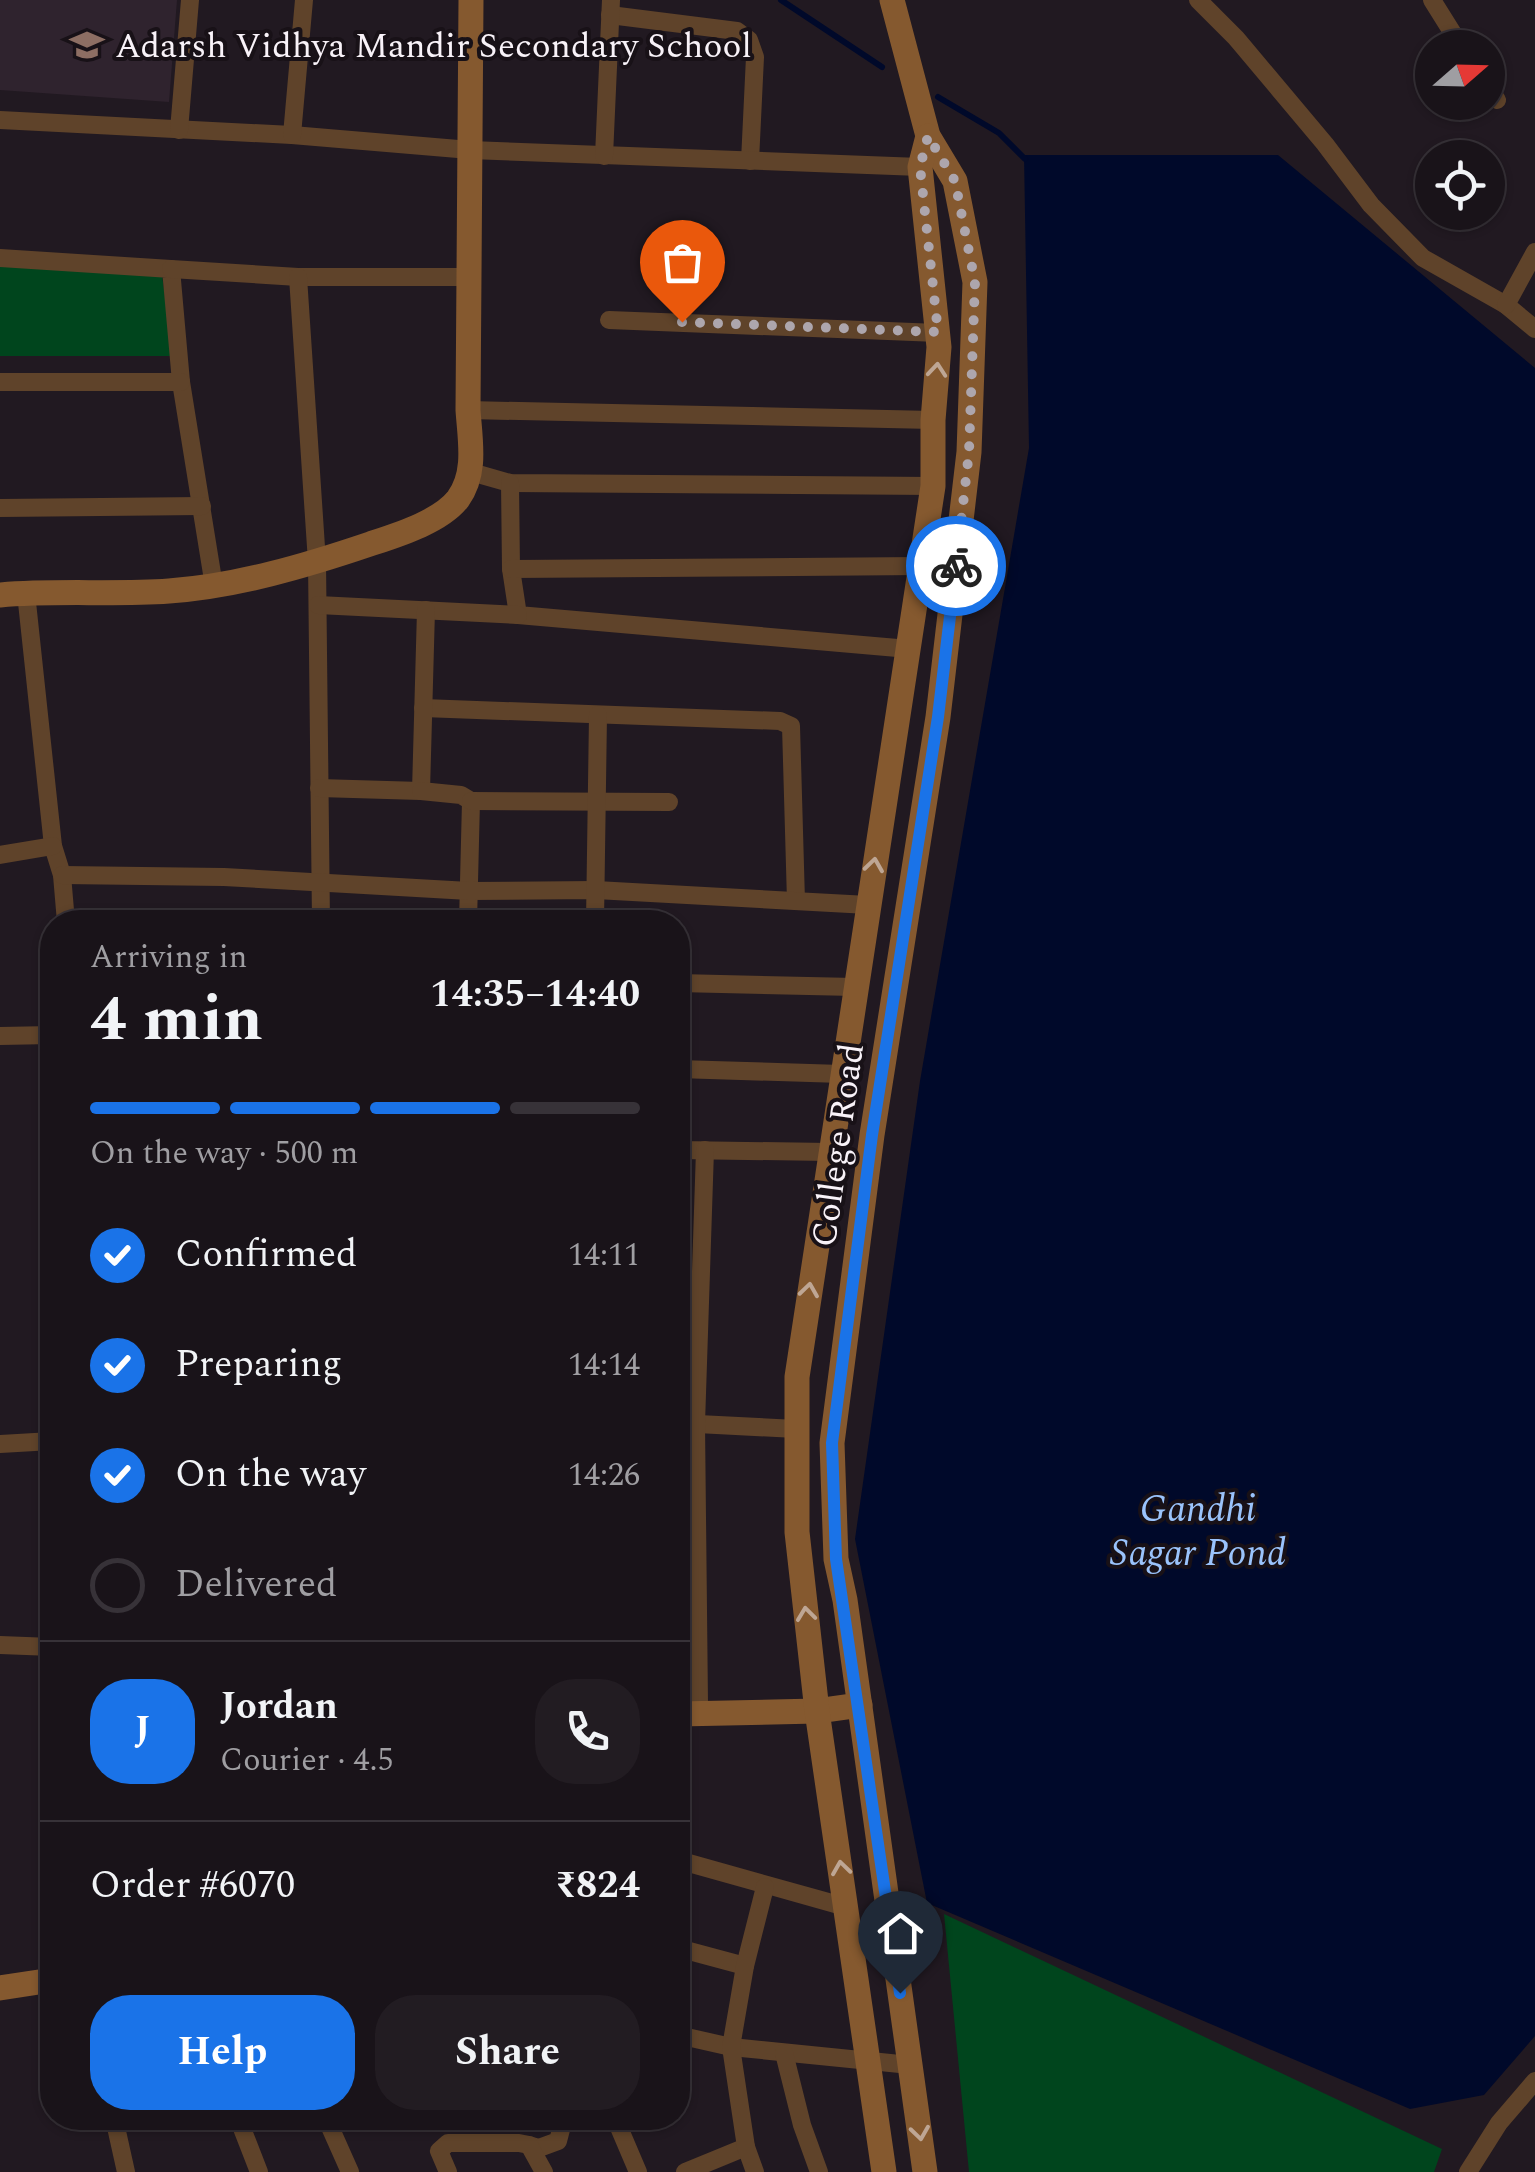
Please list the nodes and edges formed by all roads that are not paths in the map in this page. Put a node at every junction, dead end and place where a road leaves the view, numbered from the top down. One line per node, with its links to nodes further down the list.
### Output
1 (190, 0): 10 (street)
2 (304, 0): 11 (street)
3 (471, 0): 13 (main road)
4 (892, 0): 12 (main road, College Road)
5 (1198, 0): 22 (street)
6 (1432, 0): 8 (street)
7 (610, 7): 14 (street); 15 (street)
8 (1451, 30)
9 (0, 120): 10 (street)
10 (179, 130): 11 (street)
11 (292, 136): 13 (street)
12 (928, 136): 16 (main road, College Road); 80 (main road, College Road)
13 (470, 150): 14 (street); 21 (main road)
14 (604, 156): 15 (street)
15 (750, 161): 16 (street)
16 (920, 167): 25 (main road, College Road)
17 (1535, 252): 22 (street)
18 (0, 258): 19 (street)
19 (171, 269): 20 (street); 27 (street)
20 (298, 277): 21 (street); 35 (street)
21 (469, 277): 28 (main road)
22 (1506, 305): 24 (street)
23 (610, 320): 25 (street)
24 (1535, 329)
25 (938, 332): 29 (main road, College Road, one-way to 25)
26 (0, 382): 27 (street)
27 (181, 382): 33 (street)
28 (468, 410): 29 (street); 30 (main road)
29 (933, 420): 32 (main road, College Road)
30 (471, 472): 31 (street); 35 (main road)
31 (510, 483): 32 (street); 37 (street)
32 (933, 486): 36 (main road, College Road)
33 (202, 506): 34 (street); 38 (street)
34 (0, 508)
35 (318, 562): 38 (main road); 41 (street)
36 (922, 566): 37 (street); 44 (main road, College Road)
37 (511, 569): 43 (street)
38 (214, 586): 39 (main road)
39 (26, 592): 40 (main road); 52 (street)
40 (0, 595)
41 (318, 604): 42 (street); 47 (street)
42 (426, 610): 43 (street); 45 (street)
43 (518, 614): 44 (street)
44 (910, 649): 59 (main road, College Road, one-way to 44)
45 (423, 708): 46 (street); 48 (street)
46 (598, 714): 50 (street); 58 (street)
47 (319, 788): 48 (street); 55 (street)
48 (420, 791): 49 (street)
49 (471, 801): 50 (street); 57 (street)
50 (597, 801): 51 (street); 56 (street)
51 (669, 802)
52 (53, 846): 53 (street); 54 (street)
53 (0, 855)
54 (62, 875): 55 (street); 60 (street)
55 (320, 884): 57 (street); 61 (street)
56 (596, 890): 57 (street); 58 (street); 63 (street)
57 (469, 891): 62 (street)
58 (796, 901): 59 (street)
59 (868, 905): 65 (main road, College Road)
60 (65, 910)
61 (321, 910)
62 (468, 910)
63 (595, 910)
64 (690, 984): 65 (street)
65 (855, 987): 69 (main road, College Road)
66 (40, 1035): 67 (street)
67 (0, 1036)
68 (690, 1069): 69 (street)
69 (842, 1074): 72 (main road, College Road)
70 (690, 1150): 71 (street)
71 (706, 1150): 72 (street); 73 (street)
72 (830, 1152): 75 (main road, College Road, one-way to 72)
73 (690, 1381)
74 (690, 1424): 75 (street)
75 (796, 1429): 82 (main road, College Road, one-way to 75)
76 (40, 1442): 77 (street)
77 (0, 1444)
78 (0, 1645): 79 (street)
79 (40, 1646)
80 (860, 1705): 82 (main road); 94 (main road, College Road)
81 (690, 1708): 82 (main road)
82 (818, 1711): 85 (main road, College Road, one-way to 82)
83 (690, 1864): 84 (street)
84 (765, 1886): 85 (street); 87 (street)
85 (846, 1907): 93 (main road, College Road)
86 (690, 1951): 87 (street)
87 (745, 1966): 91 (street)
88 (40, 1982): 89 (main road)
89 (0, 1988)
90 (690, 2038): 91 (street)
91 (731, 2047): 92 (street); 102 (street)
92 (784, 2053): 93 (street); 111 (street)
93 (867, 2063): 94 (street); 112 (main road, College Road)
94 (910, 2066): 113 (main road, College Road, one-way to 113)
95 (1535, 2081): 114 (street)
96 (117, 2130): 103 (street)
97 (243, 2130): 104 (street)
98 (331, 2130): 105 (street)
99 (561, 2130): 101 (street)
100 (621, 2130): 108 (street)
101 (529, 2145): 106 (street); 107 (street)
102 (746, 2147): 109 (street); 110 (street)
103 (126, 2172)
104 (259, 2172)
105 (350, 2172)
106 (448, 2172)
107 (544, 2172)
108 (638, 2172)
109 (686, 2172)
110 (755, 2172)
111 (819, 2172)
112 (884, 2172)
113 (925, 2172)
114 (1468, 2172)

